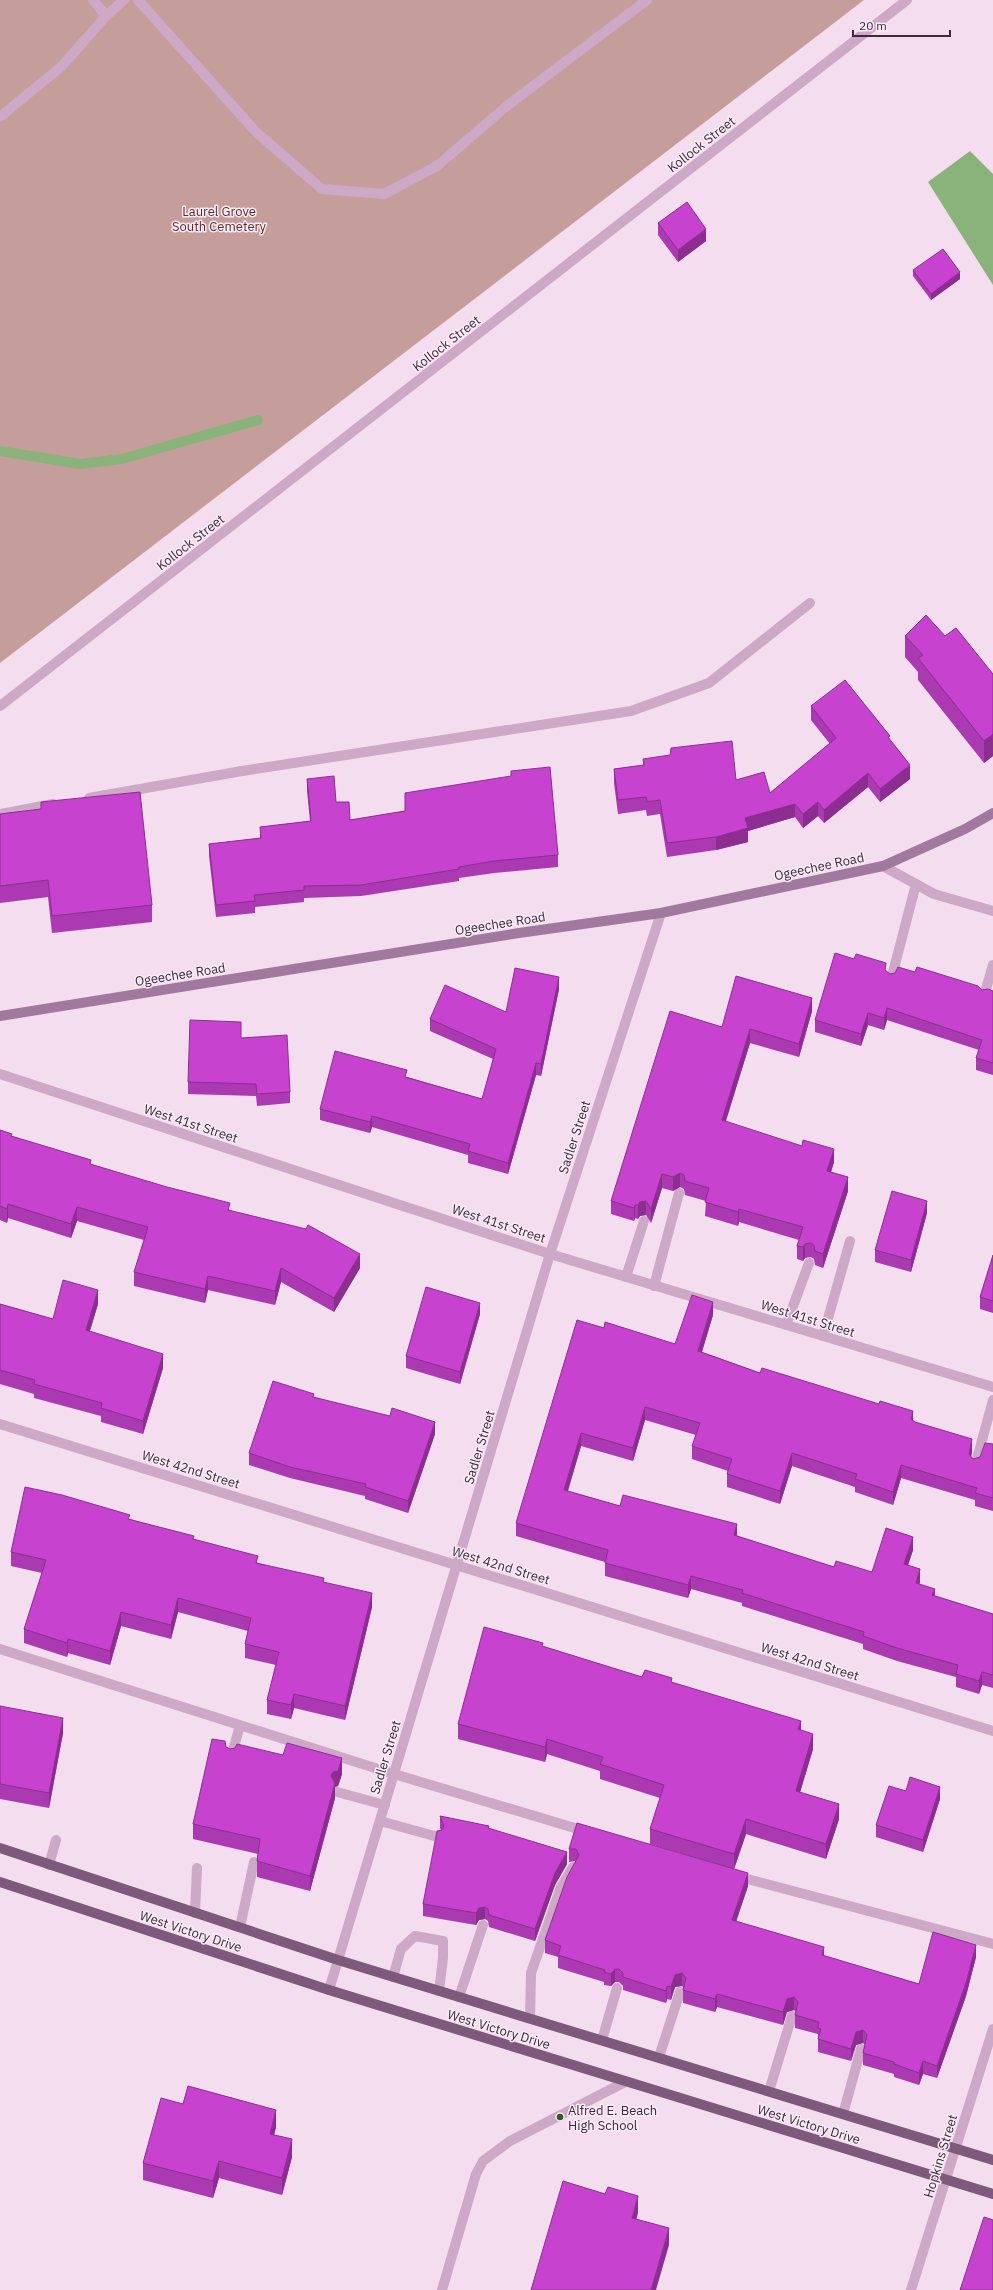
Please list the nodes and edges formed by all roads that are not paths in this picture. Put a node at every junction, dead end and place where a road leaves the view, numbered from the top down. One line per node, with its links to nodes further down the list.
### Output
1 (93, 0): 6 (street)
2 (124, 0): 6 (street)
3 (138, 0): 4 (street)
4 (647, 0)
5 (907, 0): 9 (street, Kollock Street)
6 (106, 16): 7 (street)
7 (0, 117)
8 (810, 603): 10 (street)
9 (0, 706)
10 (78, 800)
11 (62, 802): 13 (street)
12 (993, 813): 14 (street, Ogeechee Road)
13 (0, 814)
14 (883, 866): 15 (street); 17 (street, Ogeechee Road)
15 (916, 884): 16 (street); 19 (street)
16 (993, 911)
17 (661, 913): 21 (street, Ogeechee Road); 26 (street, Sadler Street)
18 (993, 965): 20 (street)
19 (890, 980)
20 (984, 996)
21 (0, 1016)
22 (0, 1074): 26 (street, West 41st Street)
23 (679, 1193): 29 (street)
24 (644, 1221): 28 (street)
25 (850, 1241): 31 (street)
26 (550, 1254): 28 (street, West 41st Street); 36 (street, Sadler Street)
27 (809, 1263): 30 (street)
28 (626, 1277): 29 (street, West 41st Street)
29 (654, 1286): 30 (street, West 41st Street)
30 (786, 1325): 31 (street, West 41st Street)
31 (823, 1336): 32 (street, West 41st Street)
32 (993, 1387)
33 (993, 1400): 35 (street)
34 (0, 1424): 36 (street, West 42nd Street)
35 (975, 1466)
36 (457, 1565): 39 (street, West 42nd Street); 41 (street, Sadler Street)
37 (0, 1649): 38 (street)
38 (240, 1725): 40 (street); 41 (street)
39 (993, 1731)
40 (231, 1758)
41 (394, 1774): 43 (street, Sadler Street); 45 (street)
42 (337, 1792): 43 (street)
43 (385, 1805): 44 (street, Sadler Street)
44 (380, 1821): 46 (street); 59 (street, Sadler Street)
45 (600, 1836)
46 (438, 1837)
47 (56, 1840): 50 (street)
48 (0, 1848): 50 (main road, West Victory Drive)
49 (254, 1862): 57 (street)
50 (49, 1865): 55 (main road, West Victory Drive)
51 (574, 1867): 67 (street)
52 (197, 1868): 55 (street)
53 (730, 1874): 58 (street)
54 (0, 1882): 62 (main road, West Victory Drive)
55 (195, 1913): 57 (main road, West Victory Drive)
56 (483, 1925): 65 (street)
57 (240, 1927): 59 (main road, West Victory Drive)
58 (993, 1944)
59 (338, 1960): 60 (main road, West Victory Drive); 62 (street, Sadler Street)
60 (393, 1977): 63 (main road, West Victory Drive); 63 (street)
61 (617, 1988): 69 (street)
62 (328, 1990): 72 (main road, West Victory Drive)
63 (439, 1991): 65 (main road, West Victory Drive)
64 (680, 1992): 71 (street)
65 (459, 1997): 67 (main road, West Victory Drive)
66 (792, 2016): 73 (street)
67 (530, 2018): 69 (main road, West Victory Drive)
68 (993, 2029): 75 (street, Hopkins Street)
69 (602, 2040): 71 (main road, West Victory Drive)
70 (861, 2049): 74 (street)
71 (659, 2057): 73 (main road, West Victory Drive)
72 (625, 2082): 77 (main road, West Victory Drive); 79 (street)
73 (769, 2091): 74 (main road, West Victory Drive)
74 (843, 2114): 75 (main road, West Victory Drive)
75 (954, 2148): 76 (main road, West Victory Drive); 77 (street, Hopkins Street)
76 (993, 2160)
77 (947, 2180): 78 (main road, West Victory Drive); 80 (street, Hopkins Street)
78 (993, 2194)
79 (442, 2290)
80 (911, 2290)

